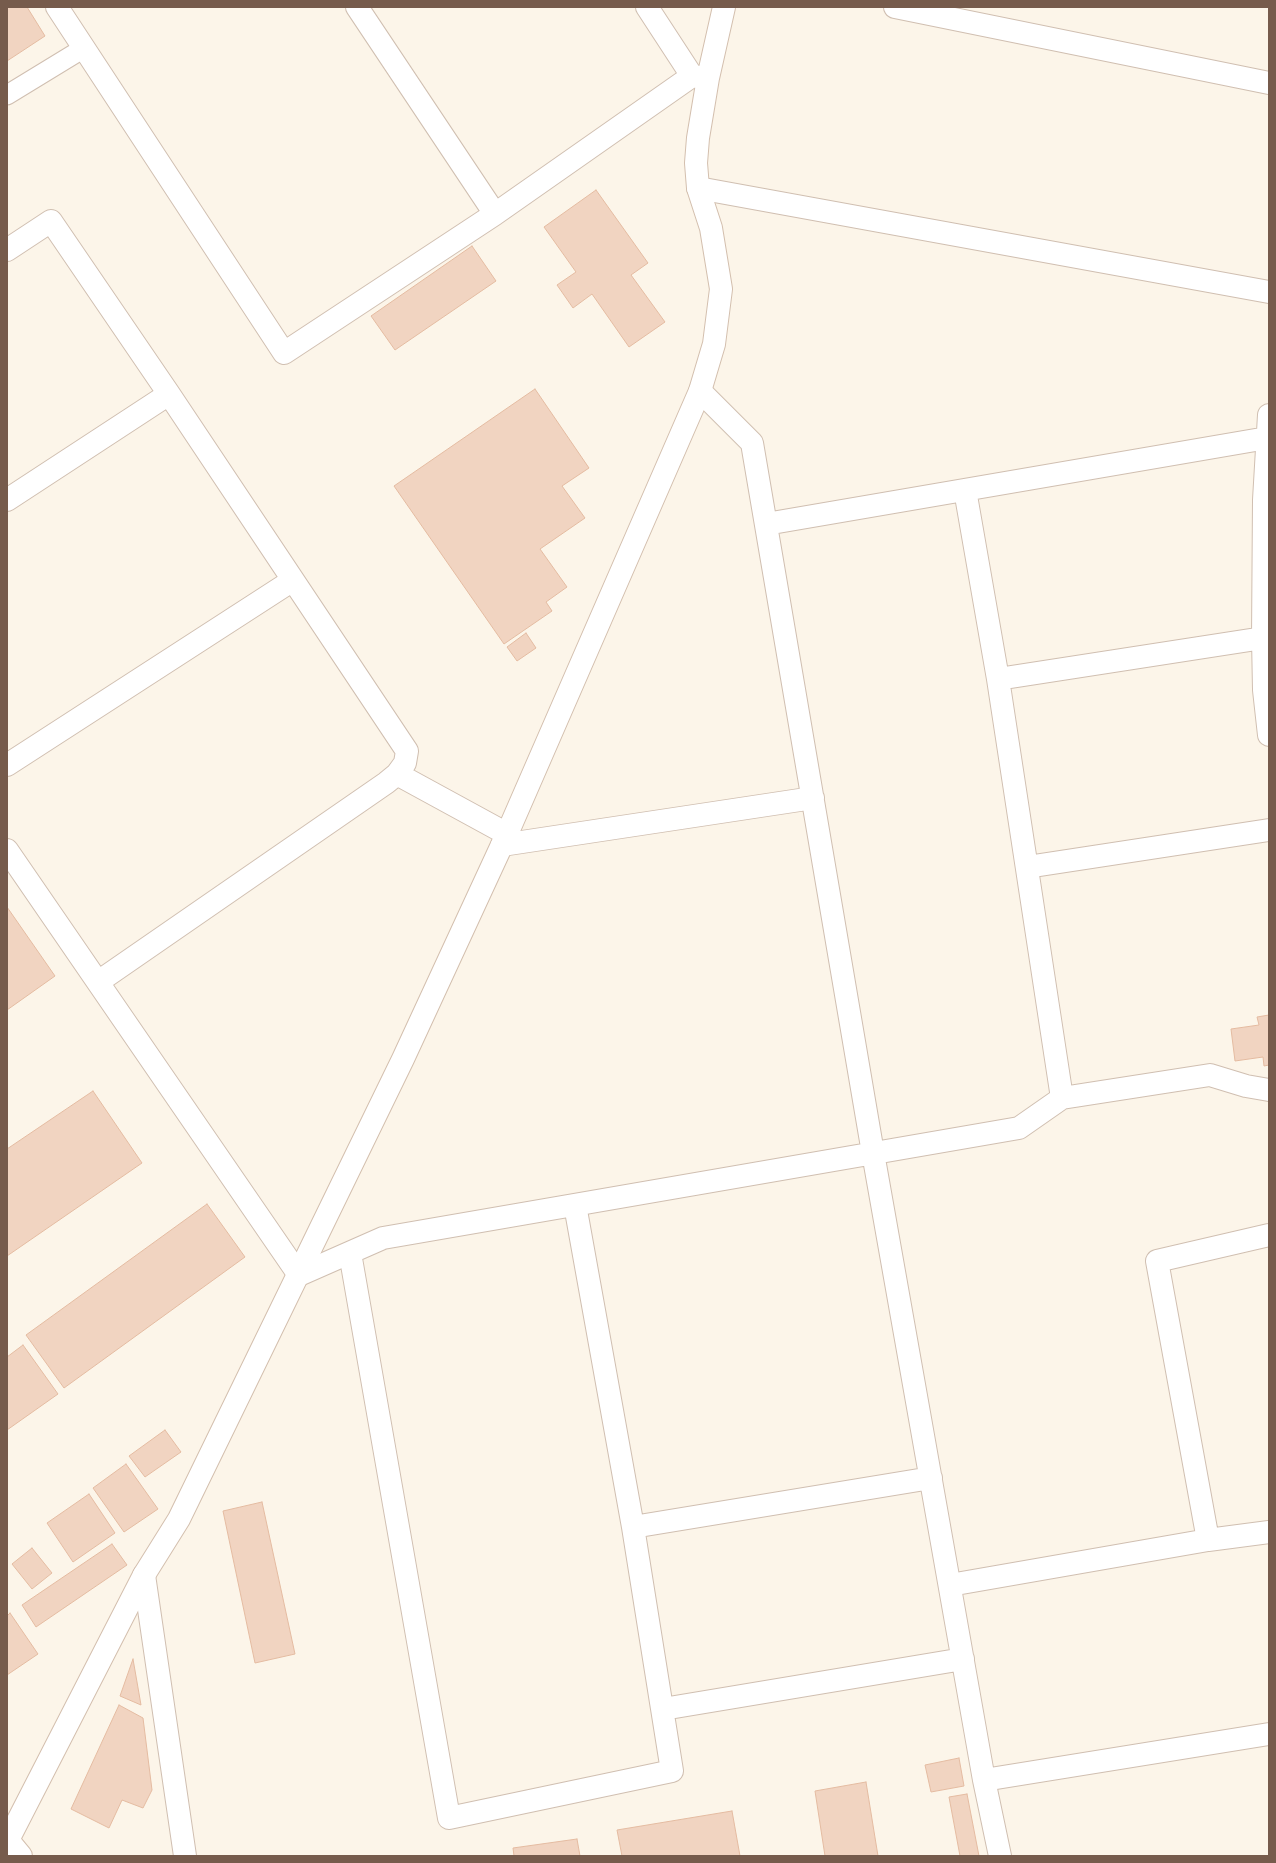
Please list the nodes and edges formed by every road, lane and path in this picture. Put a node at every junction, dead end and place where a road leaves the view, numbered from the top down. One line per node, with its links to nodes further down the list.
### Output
1 (57, 7): 6 (street)
2 (357, 7): 11 (street)
3 (647, 7): 7 (street)
4 (724, 7): 7 (street)
5 (895, 7): 8 (street)
6 (84, 48): 9 (lane); 11 (street)
7 (700, 77): 10 (street); 11 (street)
8 (1269, 83)
9 (7, 94)
10 (698, 188): 13 (street); 14 (street)
11 (495, 214)
12 (7, 250): 15 (street)
13 (1269, 292)
14 (700, 391): 21 (street); 31 (street)
15 (169, 394): 19 (street); 22 (street)
16 (1269, 415): 17 (street)
17 (1267, 438): 18 (street); 20 (street)
18 (965, 490): 21 (street); 24 (street)
19 (7, 500)
20 (1267, 501): 23 (street)
21 (766, 524): 29 (street)
22 (293, 580): 27 (street); 28 (street)
23 (1263, 638): 24 (street); 25 (street)
24 (998, 679): 33 (street)
25 (1266, 691): 26 (street)
26 (1269, 735)
27 (7, 765)
28 (397, 774): 31 (street); 34 (street)
29 (813, 798): 31 (street); 37 (street)
30 (1269, 830): 33 (street)
31 (504, 840): 41 (street)
32 (7, 850): 34 (street)
33 (1027, 867): 36 (street)
34 (98, 982): 41 (street)
35 (1269, 1090): 36 (street)
36 (1062, 1098): 37 (street)
37 (873, 1153): 38 (street); 42 (street)
38 (575, 1205): 40 (street); 43 (street)
39 (1269, 1235): 45 (street)
40 (350, 1252): 41 (street); 49 (street)
41 (299, 1275): 46 (street)
42 (931, 1478): 43 (street); 47 (street)
43 (633, 1527): 49 (street)
44 (1269, 1532): 45 (street)
45 (1208, 1540): 47 (street)
46 (144, 1576): 52 (street); 53 (street)
47 (950, 1585): 48 (street)
48 (963, 1659): 49 (street); 51 (street)
49 (663, 1709)
50 (1269, 1734): 51 (street)
51 (984, 1780): 54 (street)
52 (11, 1844)
53 (184, 1856)
54 (1000, 1856)

